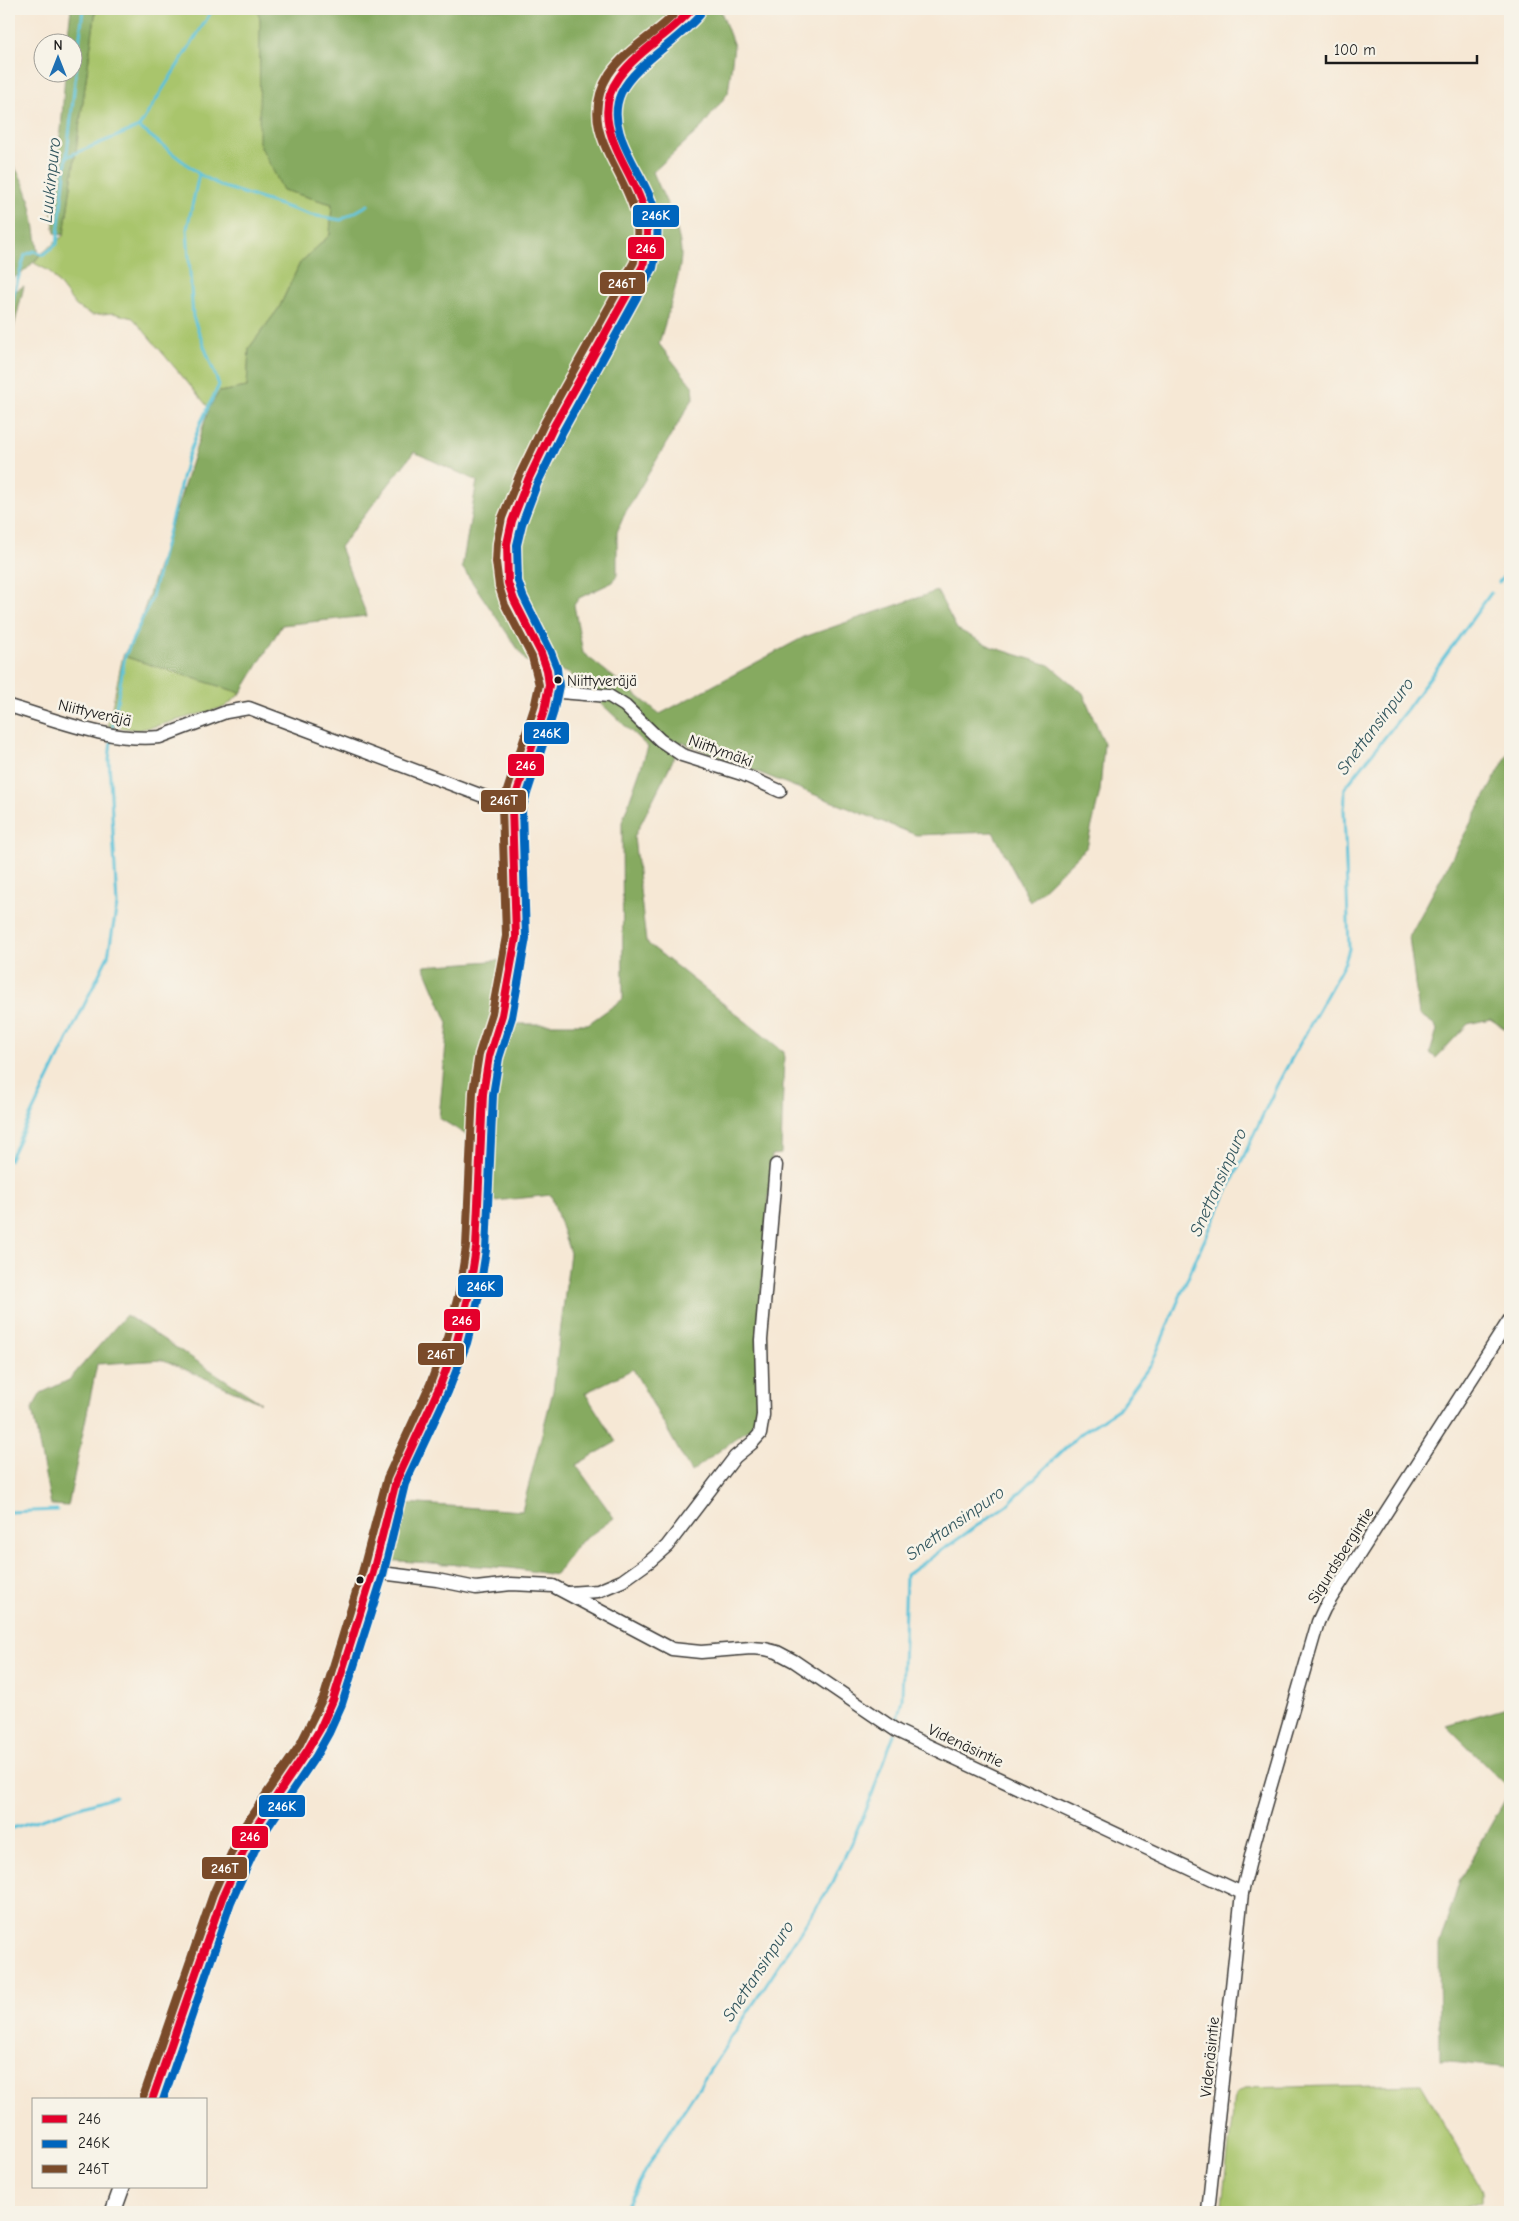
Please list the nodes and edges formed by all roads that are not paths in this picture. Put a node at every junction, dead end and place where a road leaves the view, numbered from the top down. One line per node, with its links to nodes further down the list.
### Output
1 (692, 9): 2 (street)
2 (548, 691): 4 (street, Niittymäki); 5 (street)
3 (9, 706): 5 (street, Niittyveräjä)
4 (780, 791)
5 (512, 807): 8 (street)
6 (776, 1165): 9 (street)
7 (1510, 1319): 10 (street, Sigurdsbergintie)
8 (373, 1572): 9 (street, Videnäsintie); 11 (street)
9 (568, 1594): 10 (street, Videnäsintie)
10 (1242, 1893): 14 (street, Videnäsintie)
11 (153, 2098)
12 (122, 2188): 13 (street)
13 (114, 2212)
14 (1208, 2212)

